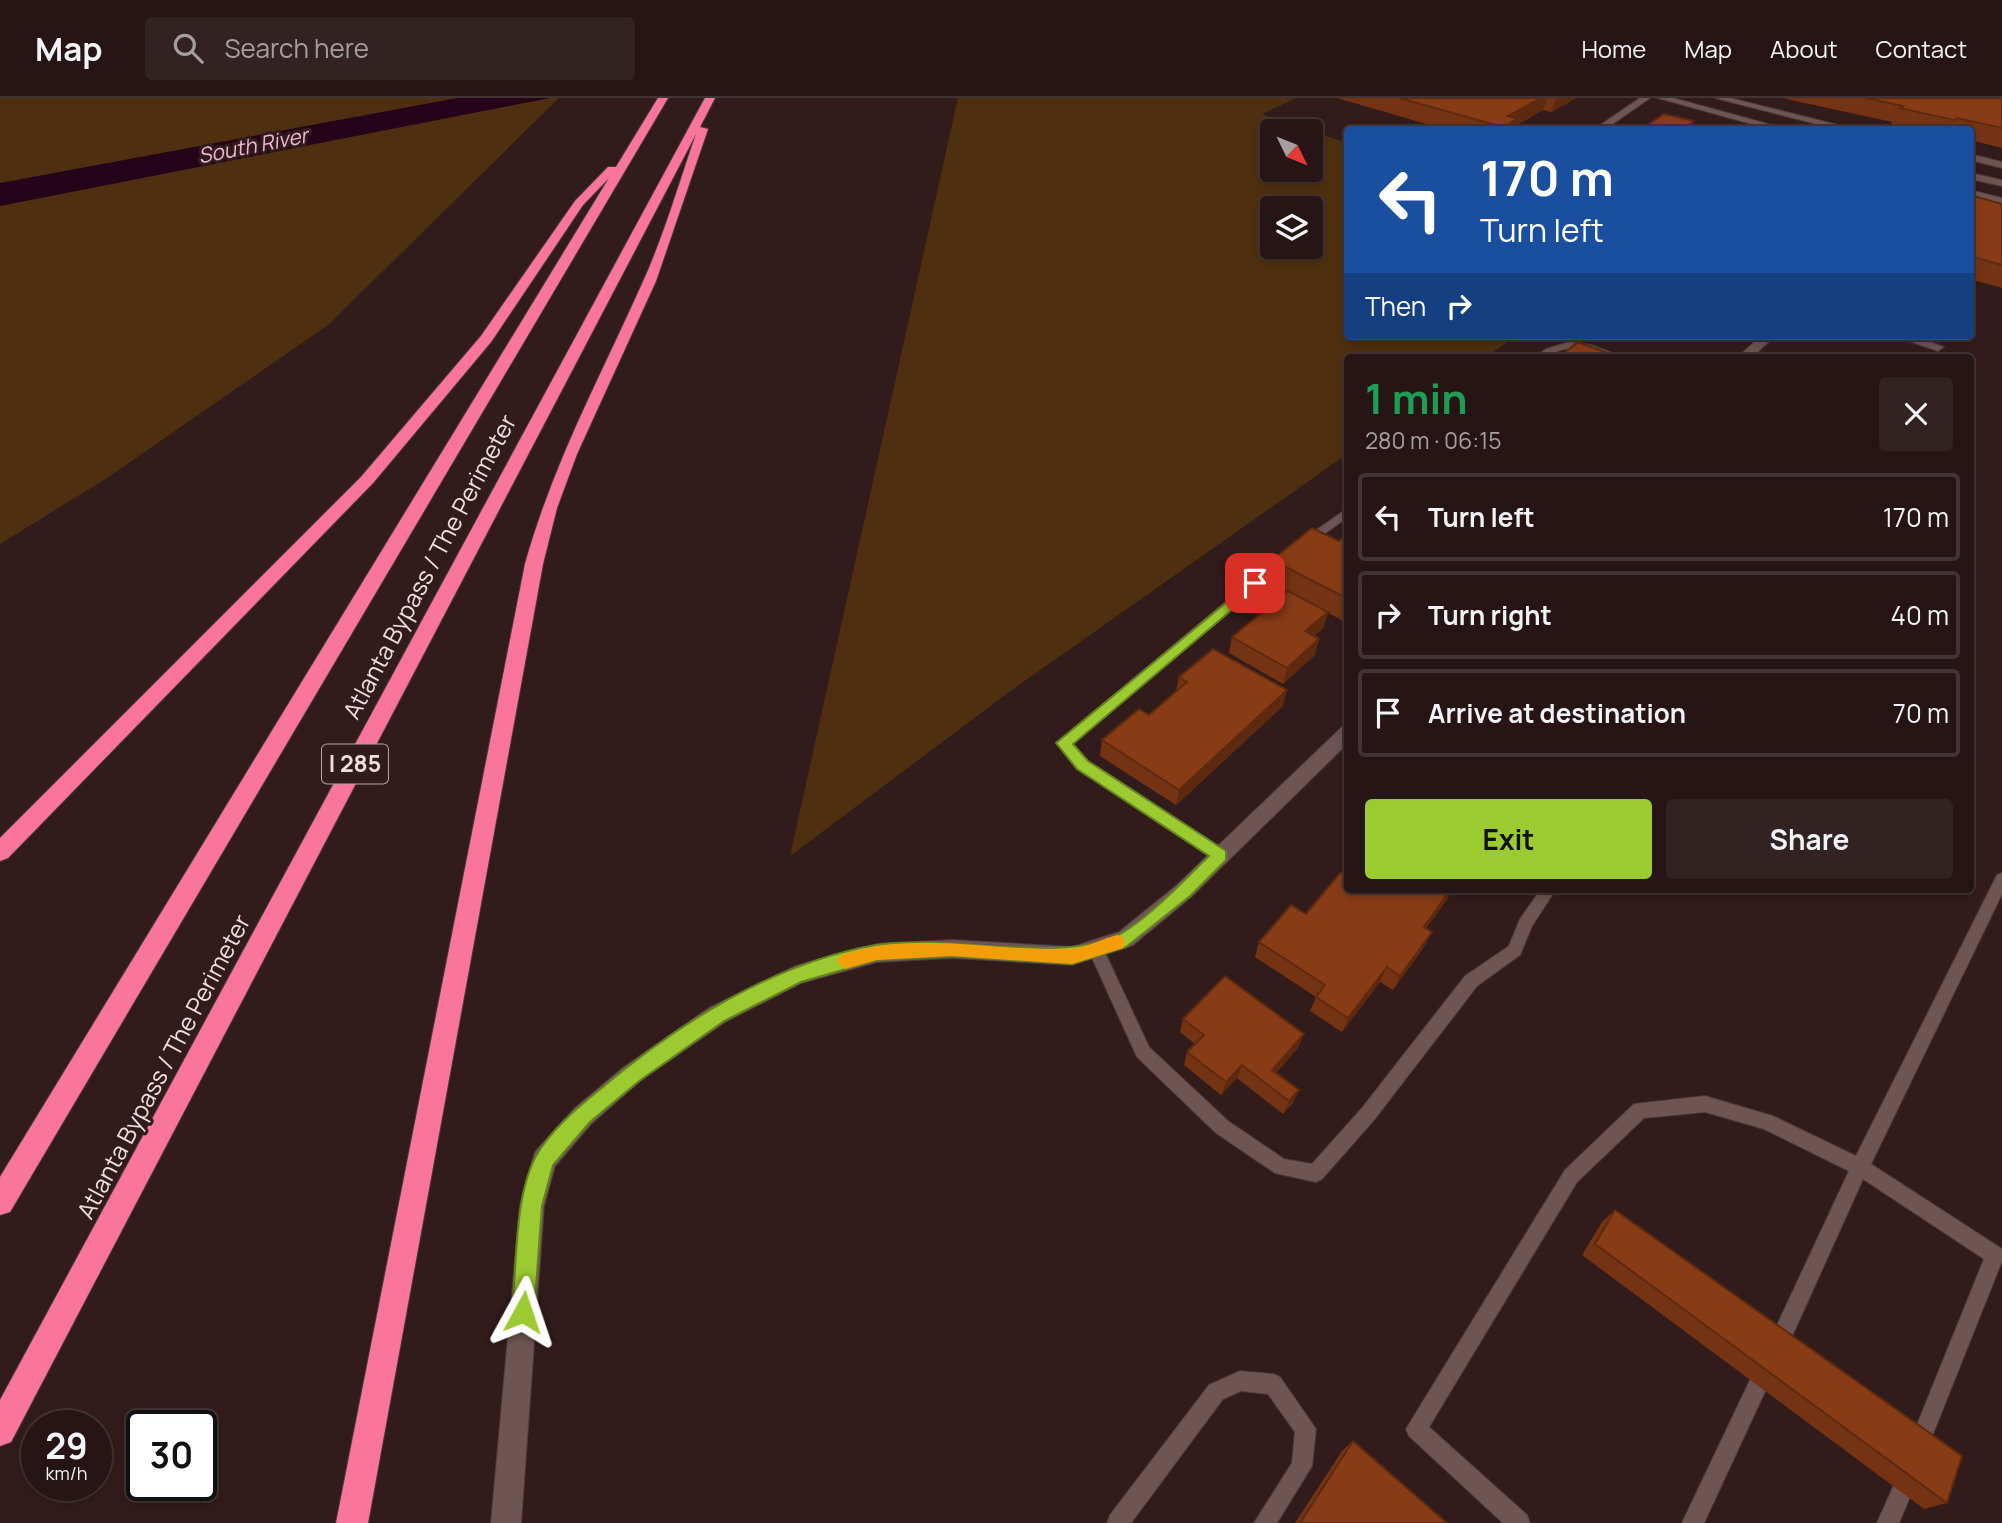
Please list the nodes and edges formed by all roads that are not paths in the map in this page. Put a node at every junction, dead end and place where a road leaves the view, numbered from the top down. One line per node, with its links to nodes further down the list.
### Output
1 (663, 98): 11 (highway, Atlanta Bypass / The Perimeter)
2 (712, 98): 35 (highway, Atlanta Bypass / The Perimeter / I 285); 38 (highway)
3 (1646, 98): 7 (street)
4 (1662, 98): 8 (street)
5 (1719, 98): 6 (street)
6 (1796, 116): 9 (street); 10 (street)
7 (1603, 126)
8 (1770, 126)
9 (1785, 126)
10 (1837, 126)
11 (628, 153): 26 (highway); 32 (highway, Atlanta Bypass / The Perimeter)
12 (1974, 158): 13 (street)
13 (2002, 164)
14 (1974, 177): 15 (street)
15 (2002, 184)
16 (1974, 194): 17 (street)
17 (2002, 201)
18 (1764, 340): 23 (street)
19 (1914, 340): 20 (street)
20 (1938, 347)
21 (1544, 354): 22 (lane)
22 (1608, 354)
23 (1748, 354)
24 (1344, 514): 27 (lane)
25 (1344, 736): 27 (street)
26 (0, 852)
27 (1221, 855): 30 (street)
28 (2002, 878): 31 (lane)
29 (1546, 893): 30 (lane)
30 (1096, 949): 39 (street)
31 (1860, 1167): 33 (lane); 36 (lane); 42 (lane)
32 (0, 1202)
33 (1777, 1347)
34 (1758, 1385): 43 (lane)
35 (0, 1431)
36 (1917, 1448)
37 (1901, 1492): 44 (lane)
38 (352, 1523)
39 (506, 1523)
40 (1118, 1523): 41 (lane)
41 (1265, 1523)
42 (1519, 1523)
43 (1693, 1523)
44 (1888, 1523)

